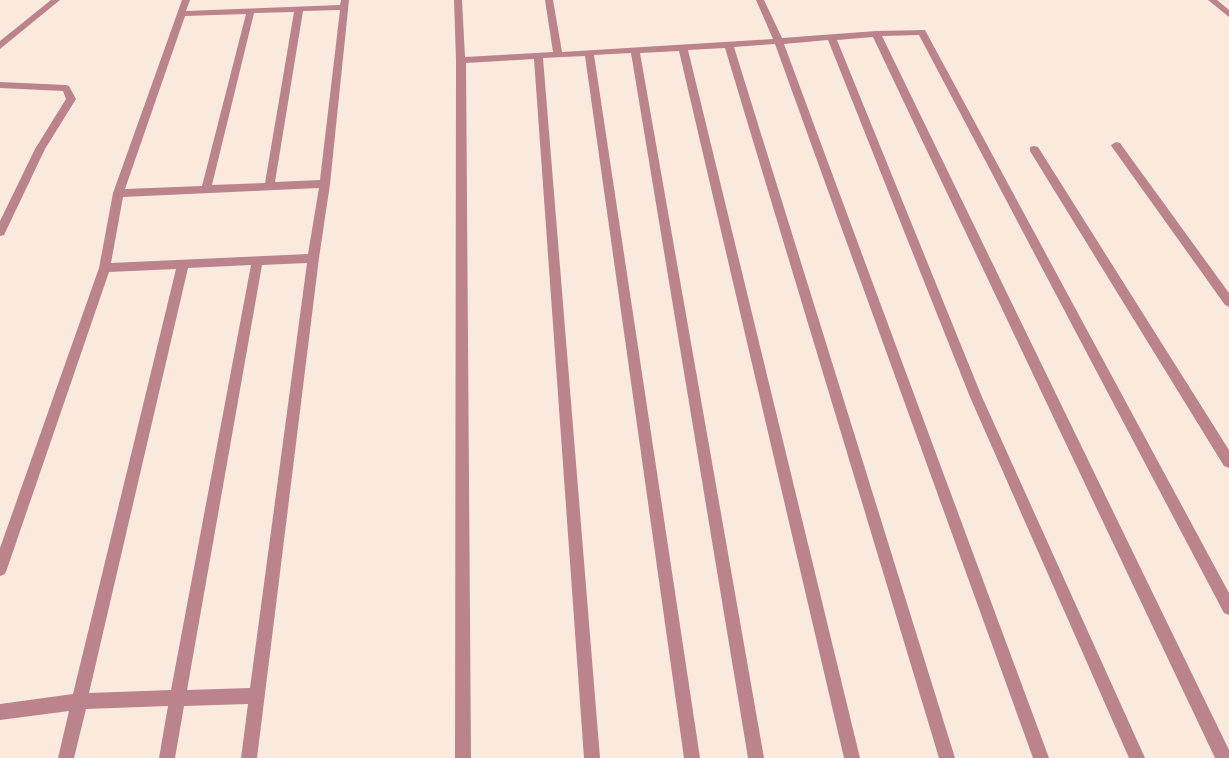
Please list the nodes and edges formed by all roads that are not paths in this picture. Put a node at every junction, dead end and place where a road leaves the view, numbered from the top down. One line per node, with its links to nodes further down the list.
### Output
1 (56, 0): 16 (street)
2 (186, 0): 10 (street)
3 (458, 0): 22 (street)
4 (549, 0): 20 (street)
5 (760, 0): 14 (street)
6 (1212, 0): 11 (street)
7 (344, 3): 8 (street); 26 (street)
8 (299, 8): 9 (street); 27 (street)
9 (251, 10): 10 (street); 28 (street)
10 (180, 14): 29 (street)
11 (1229, 14)
12 (876, 34): 13 (street); 38 (street); 54 (street)
13 (832, 38): 14 (street); 53 (street)
14 (779, 42): 15 (street); 52 (street)
15 (729, 45): 17 (street); 51 (street)
16 (0, 46)
17 (683, 47): 18 (street); 50 (street)
18 (635, 50): 19 (street); 49 (street)
19 (589, 53): 20 (street); 48 (street)
20 (558, 55): 21 (street)
21 (538, 56): 22 (street); 47 (street)
22 (461, 60): 46 (street)
23 (0, 85): 30 (street)
24 (1116, 145): 35 (street)
25 (1034, 149): 36 (street)
26 (325, 184): 27 (street); 31 (street)
27 (269, 187): 28 (street)
28 (206, 190): 29 (street)
29 (118, 193): 34 (street)
30 (0, 232)
31 (313, 258): 32 (street); 39 (street)
32 (256, 261): 33 (street); 40 (street)
33 (183, 265): 34 (street); 41 (street)
34 (105, 268): 37 (street)
35 (1229, 302)
36 (1229, 462)
37 (0, 569)
38 (1229, 608)
39 (257, 696): 40 (street); 45 (street)
40 (178, 698): 41 (street); 44 (street)
41 (81, 701): 42 (street); 43 (street)
42 (0, 712)
43 (66, 758)
44 (167, 758)
45 (249, 758)
46 (463, 758)
47 (592, 758)
48 (692, 758)
49 (756, 758)
50 (852, 758)
51 (948, 758)
52 (1041, 758)
53 (1136, 758)
54 (1224, 758)

